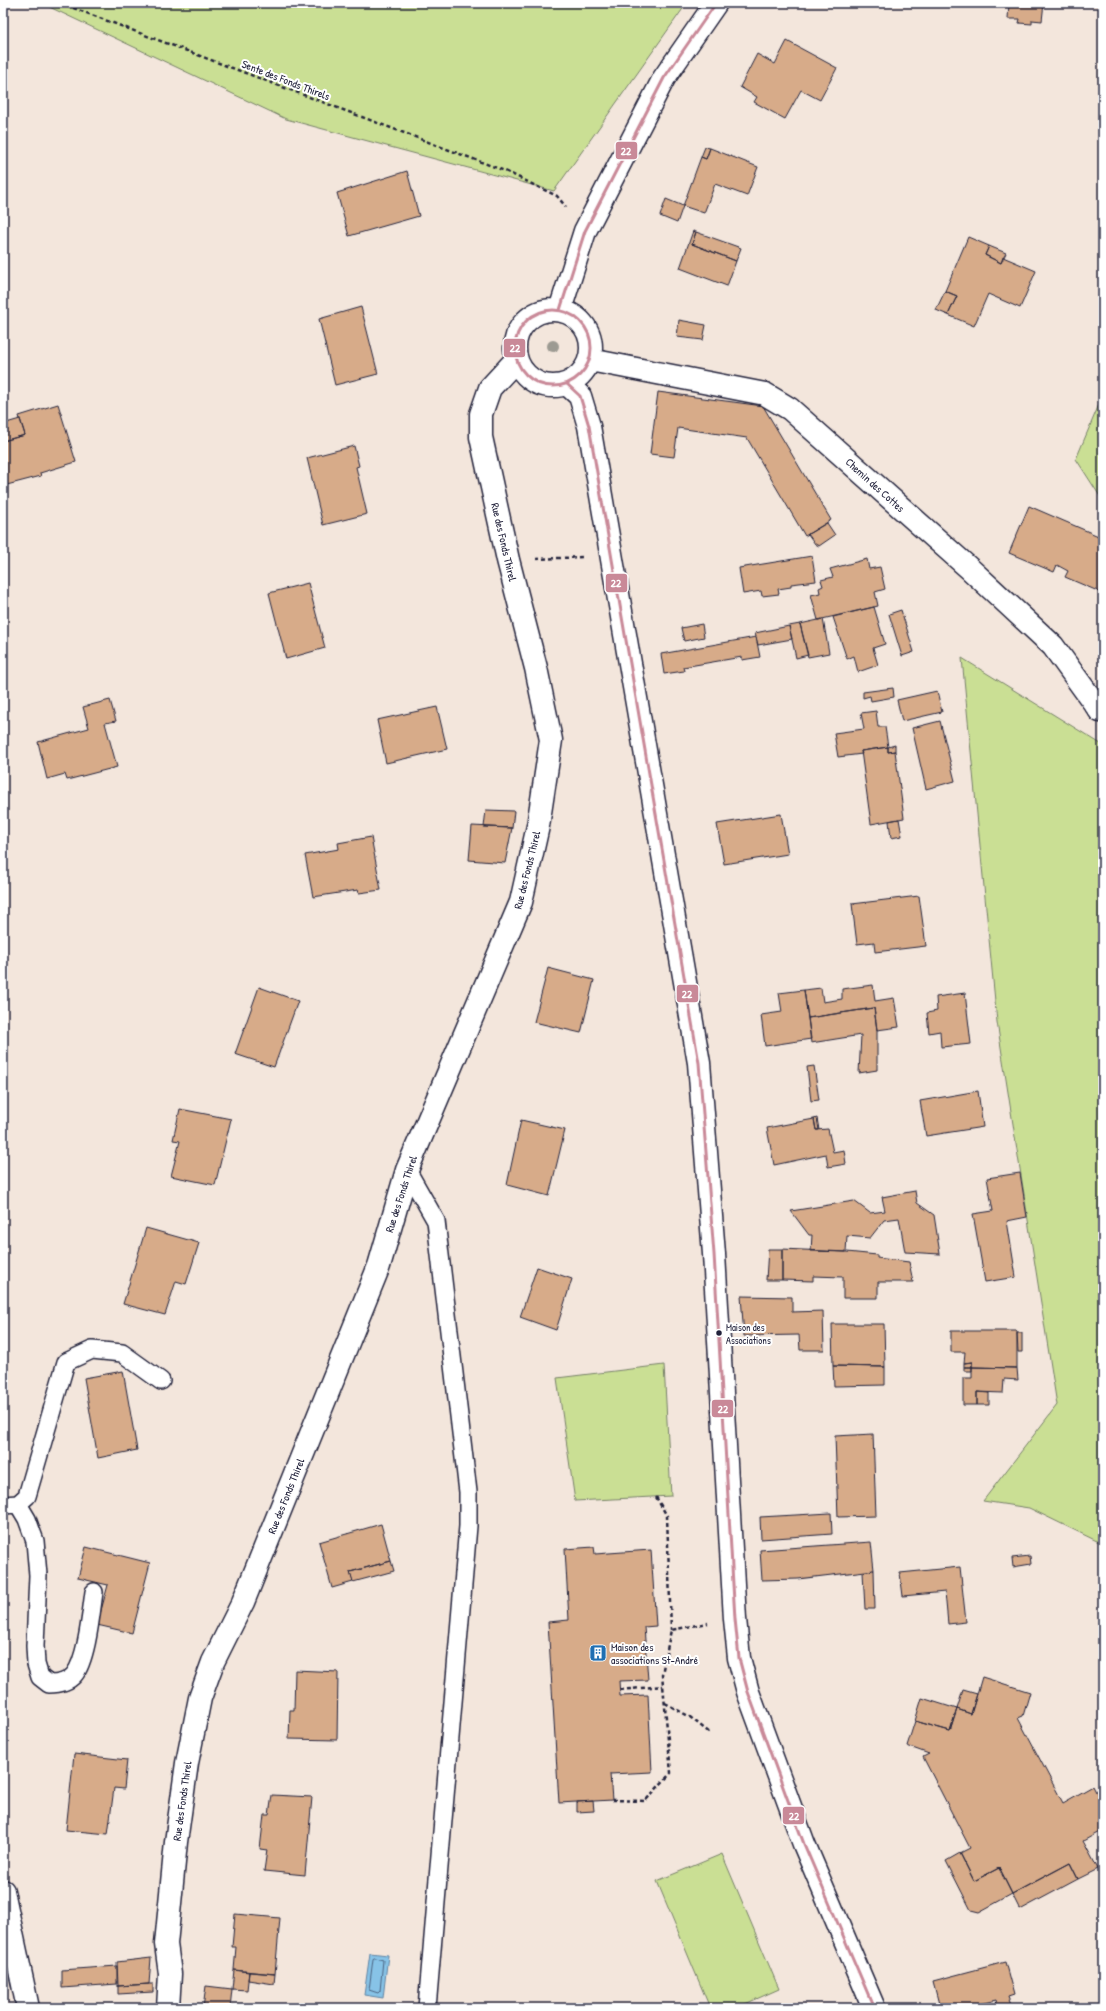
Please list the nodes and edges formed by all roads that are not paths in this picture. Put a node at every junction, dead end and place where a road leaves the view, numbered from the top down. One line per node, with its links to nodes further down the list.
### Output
1 (716, 3): 2 (street)
2 (560, 310): 3 (street); 4 (street)
3 (516, 360): 5 (street); 7 (street, Rue des Fonds Thirel)
4 (590, 360): 5 (street); 6 (street, Chemin des Cottes)
5 (567, 384): 15 (street)
6 (1100, 711)
7 (407, 1170): 13 (street, Rue des Fonds Thirel); 14 (lane)
8 (161, 1381): 9 (lane)
9 (11, 1504): 10 (lane)
10 (94, 1592)
11 (3, 1891): 12 (street)
12 (28, 2008)
13 (168, 2008)
14 (427, 2008)
15 (874, 2008)

